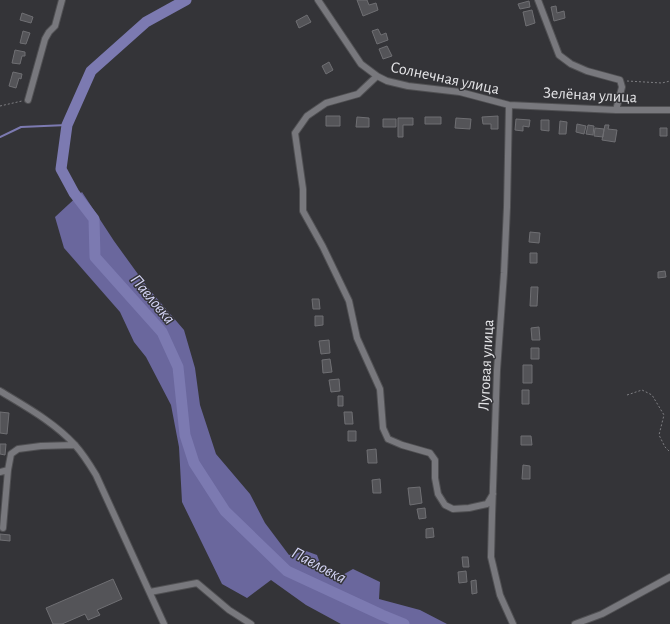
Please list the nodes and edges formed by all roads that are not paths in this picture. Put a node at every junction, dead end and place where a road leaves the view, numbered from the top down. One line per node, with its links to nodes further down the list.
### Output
1 (62, 0): 5 (street)
2 (318, 0): 4 (street, Солнечная улица)
3 (538, 0): 7 (street)
4 (378, 76): 6 (street, Солнечная улица); 13 (street)
5 (28, 100)
6 (509, 105): 7 (street, Зелёная улица); 13 (street, Луговая улица)
7 (616, 110): 8 (street, Зелёная улица)
8 (670, 110)
9 (0, 391): 10 (street)
10 (76, 445): 11 (street); 16 (street)
11 (8, 470): 12 (street); 14 (street)
12 (0, 472)
13 (493, 494): 19 (street, Луговая улица)
14 (3, 528)
15 (670, 577): 20 (street)
16 (150, 592): 17 (street); 18 (street)
17 (164, 624)
18 (250, 624)
19 (513, 624)
20 (575, 624)

